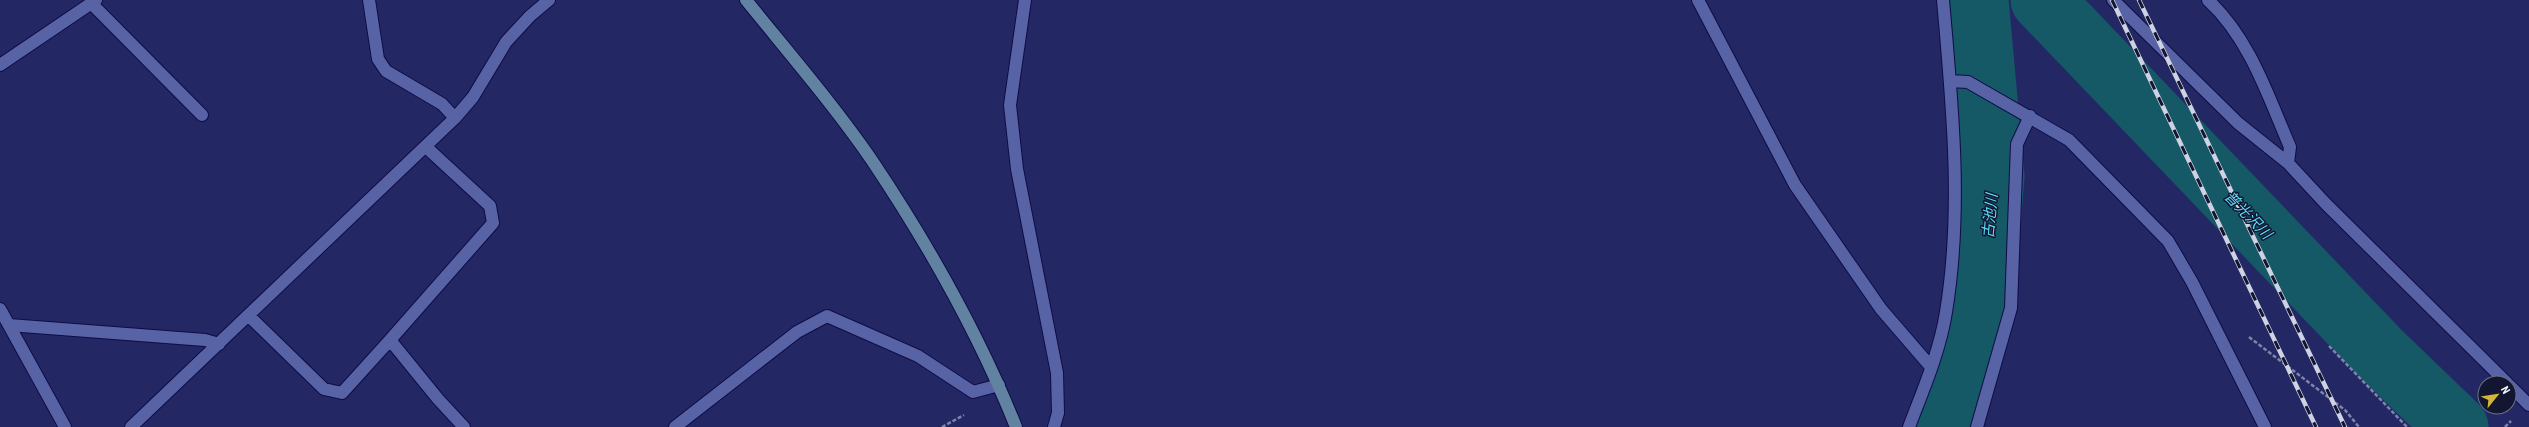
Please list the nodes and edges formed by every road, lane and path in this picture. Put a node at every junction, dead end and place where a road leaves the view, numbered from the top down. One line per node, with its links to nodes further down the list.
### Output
1 (369, 0): 14 (street)
2 (549, 0): 14 (street)
3 (746, 0): 26 (street)
4 (1025, 0): 34 (street)
5 (1698, 0): 24 (street)
6 (1943, 0): 11 (street)
7 (2113, 0): 16 (street)
8 (2208, 0): 16 (street)
9 (94, 2): 10 (street); 12 (street)
10 (0, 65)
11 (1950, 81): 13 (street); 24 (street)
12 (202, 115)
13 (2030, 116): 20 (street); 36 (street)
14 (455, 118): 15 (street)
15 (426, 147): 18 (street); 21 (street)
16 (2288, 163): 25 (street)
17 (0, 309): 19 (street)
18 (249, 316): 21 (street); 22 (street)
19 (9, 325): 22 (street); 29 (street)
20 (2221, 337): 37 (street); 38 (path)
21 (390, 340): 31 (street)
22 (218, 344): 30 (street)
23 (2329, 346): 39 (path)
24 (1931, 367): 35 (street)
25 (2499, 375)
26 (999, 384): 32 (street); 33 (street)
27 (2517, 393): 28 (street)
28 (2529, 404)
29 (65, 427)
30 (131, 427)
31 (464, 427)
32 (675, 427)
33 (1016, 427)
34 (1054, 427)
35 (1909, 427)
36 (1977, 427)
37 (2265, 427)
38 (2359, 427)
39 (2407, 427)

